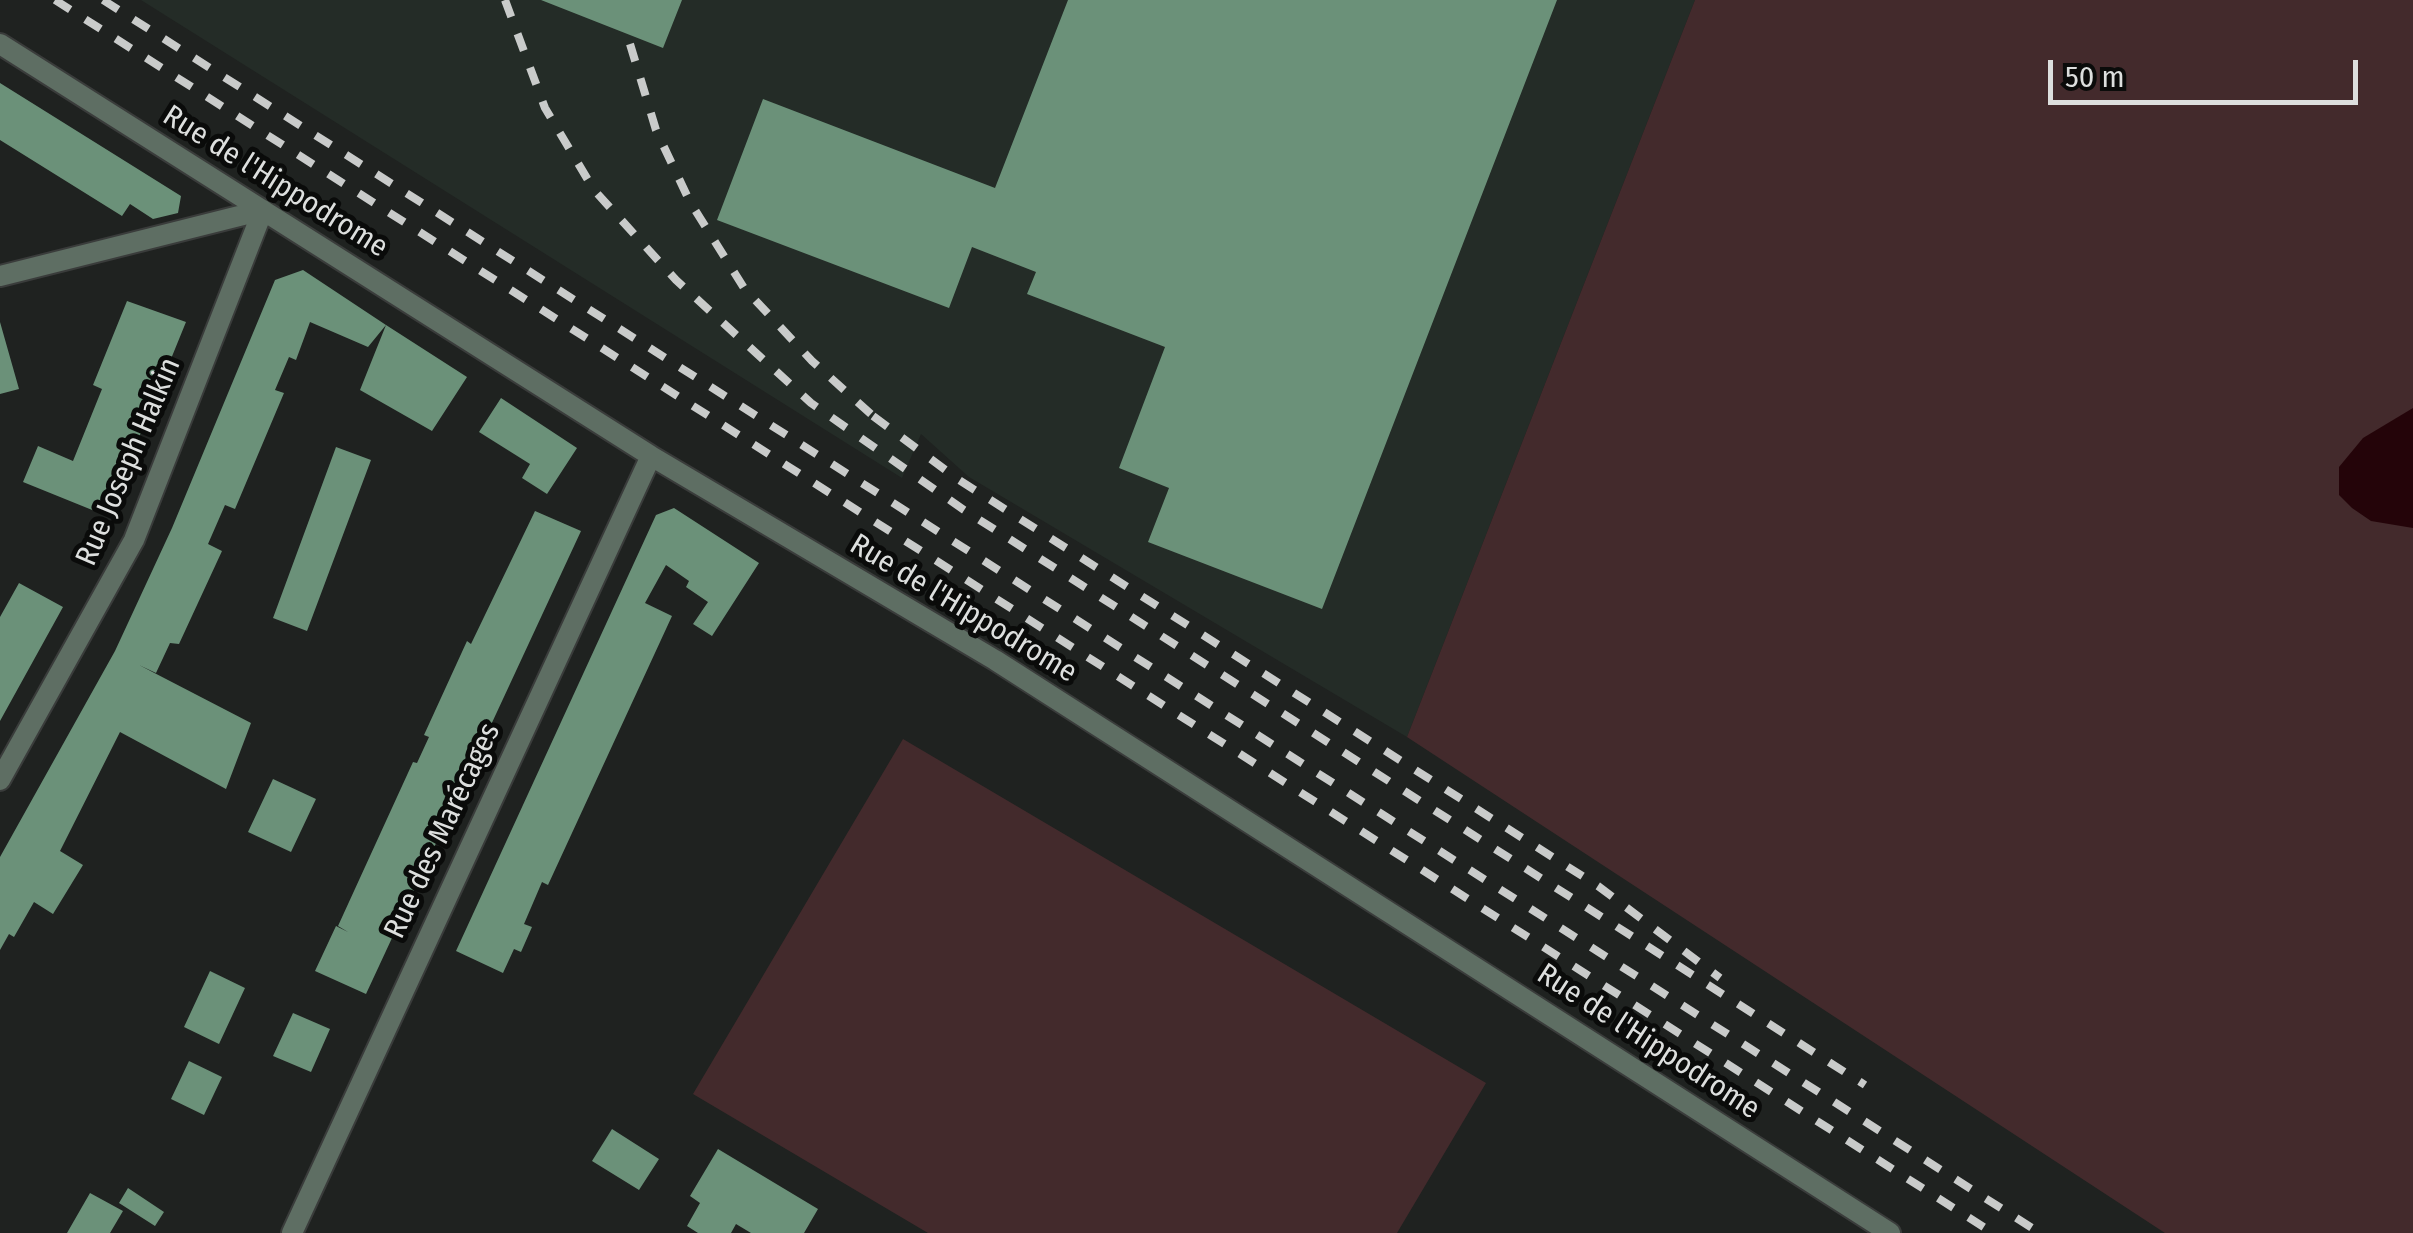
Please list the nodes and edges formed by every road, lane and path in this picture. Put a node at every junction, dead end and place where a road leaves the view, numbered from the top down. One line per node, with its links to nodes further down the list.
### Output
1 (0, 44): 2 (street, Rue de l'Hippodrome)
2 (264, 210): 3 (street); 4 (street, Rue de l'Hippodrome); 5 (street, Rue Joseph Halkin)
3 (0, 276)
4 (651, 456): 6 (street, Rue des Marécages); 7 (street, Rue de l'Hippodrome)
5 (0, 780)
6 (292, 1233)
7 (1890, 1233)

